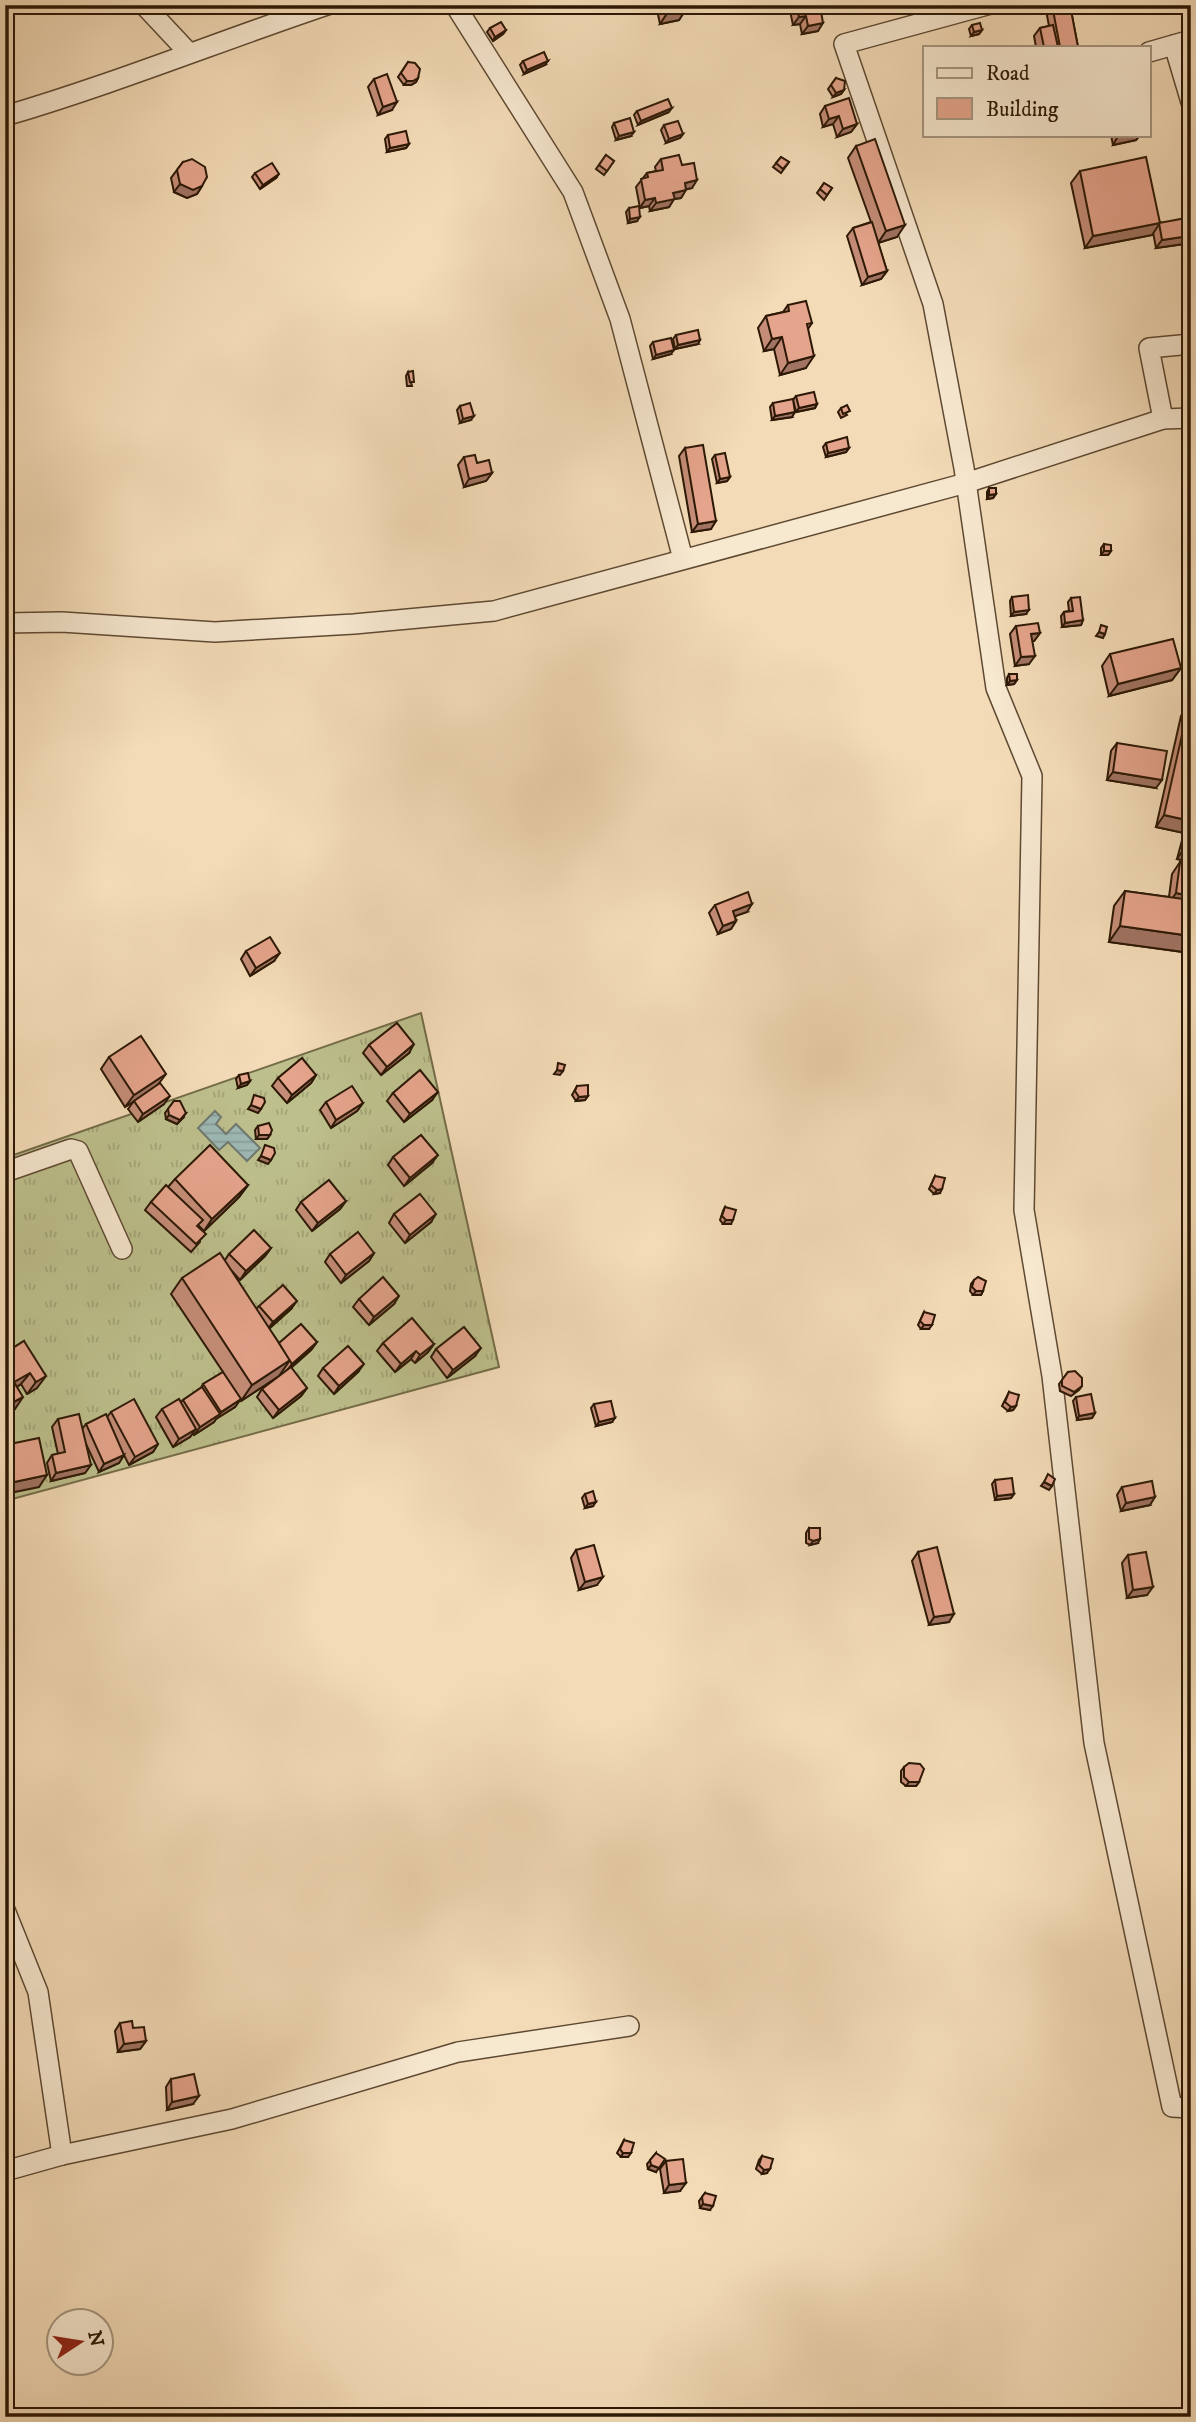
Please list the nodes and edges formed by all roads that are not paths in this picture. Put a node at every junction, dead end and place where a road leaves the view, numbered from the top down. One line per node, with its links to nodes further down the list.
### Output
1 (144, 5): 6 (street)
2 (327, 5): 6 (street)
3 (455, 5): 14 (street)
4 (987, 5): 13 (street)
5 (1182, 42): 7 (street); 8 (street)
6 (188, 52): 9 (street)
7 (1150, 52)
8 (1191, 102)
9 (5, 116)
10 (1191, 344): 12 (street)
11 (1191, 418): 12 (street)
12 (1163, 419): 13 (street)
13 (966, 482): 14 (street); 20 (street)
14 (683, 559): 15 (street)
15 (5, 623)
16 (5, 1172): 17 (street)
17 (122, 1249)
18 (5, 1910): 21 (street)
19 (629, 2026): 21 (street)
20 (1191, 2108)
21 (62, 2155): 22 (street)
22 (5, 2171)

